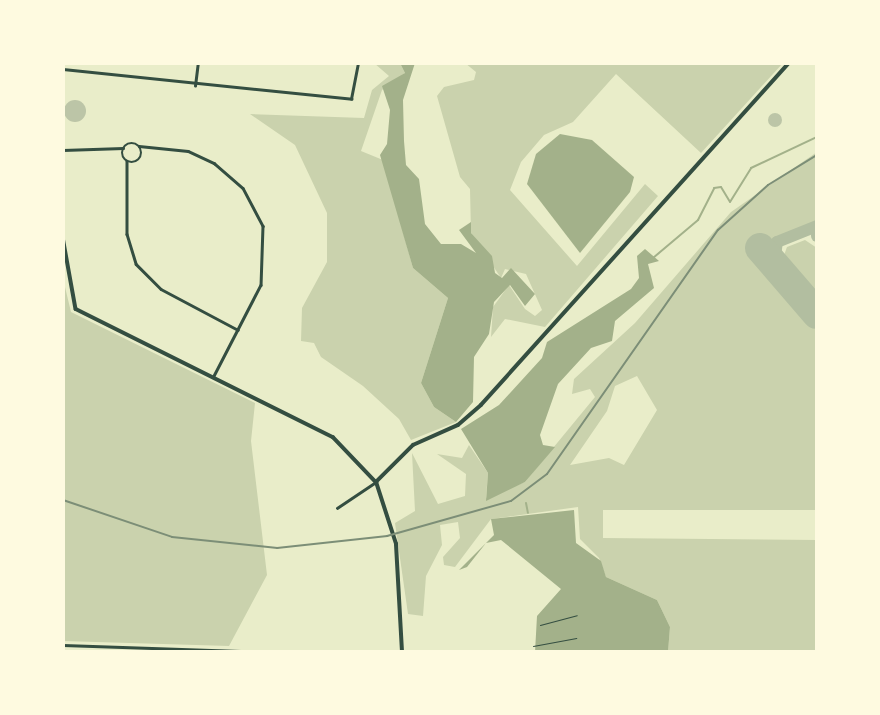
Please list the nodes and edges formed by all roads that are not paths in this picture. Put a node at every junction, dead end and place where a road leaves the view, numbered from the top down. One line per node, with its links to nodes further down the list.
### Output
1 (198, 63): 5 (street)
2 (358, 63): 5 (street)
3 (789, 63): 15 (main road)
4 (63, 69): 5 (street)
5 (195, 86)
6 (139, 146): 7 (street); 8 (street); 10 (street)
7 (152, 147): 10 (street); 13 (street)
8 (123, 148): 9 (street); 11 (street)
9 (63, 150)
10 (142, 152): 11 (street)
11 (127, 161): 13 (street)
12 (63, 237): 14 (main road)
13 (239, 330): 14 (street)
14 (214, 376): 15 (main road)
15 (376, 482): 16 (street); 19 (main road)
16 (337, 508)
17 (63, 645): 18 (street)
18 (274, 652)
19 (402, 652)

